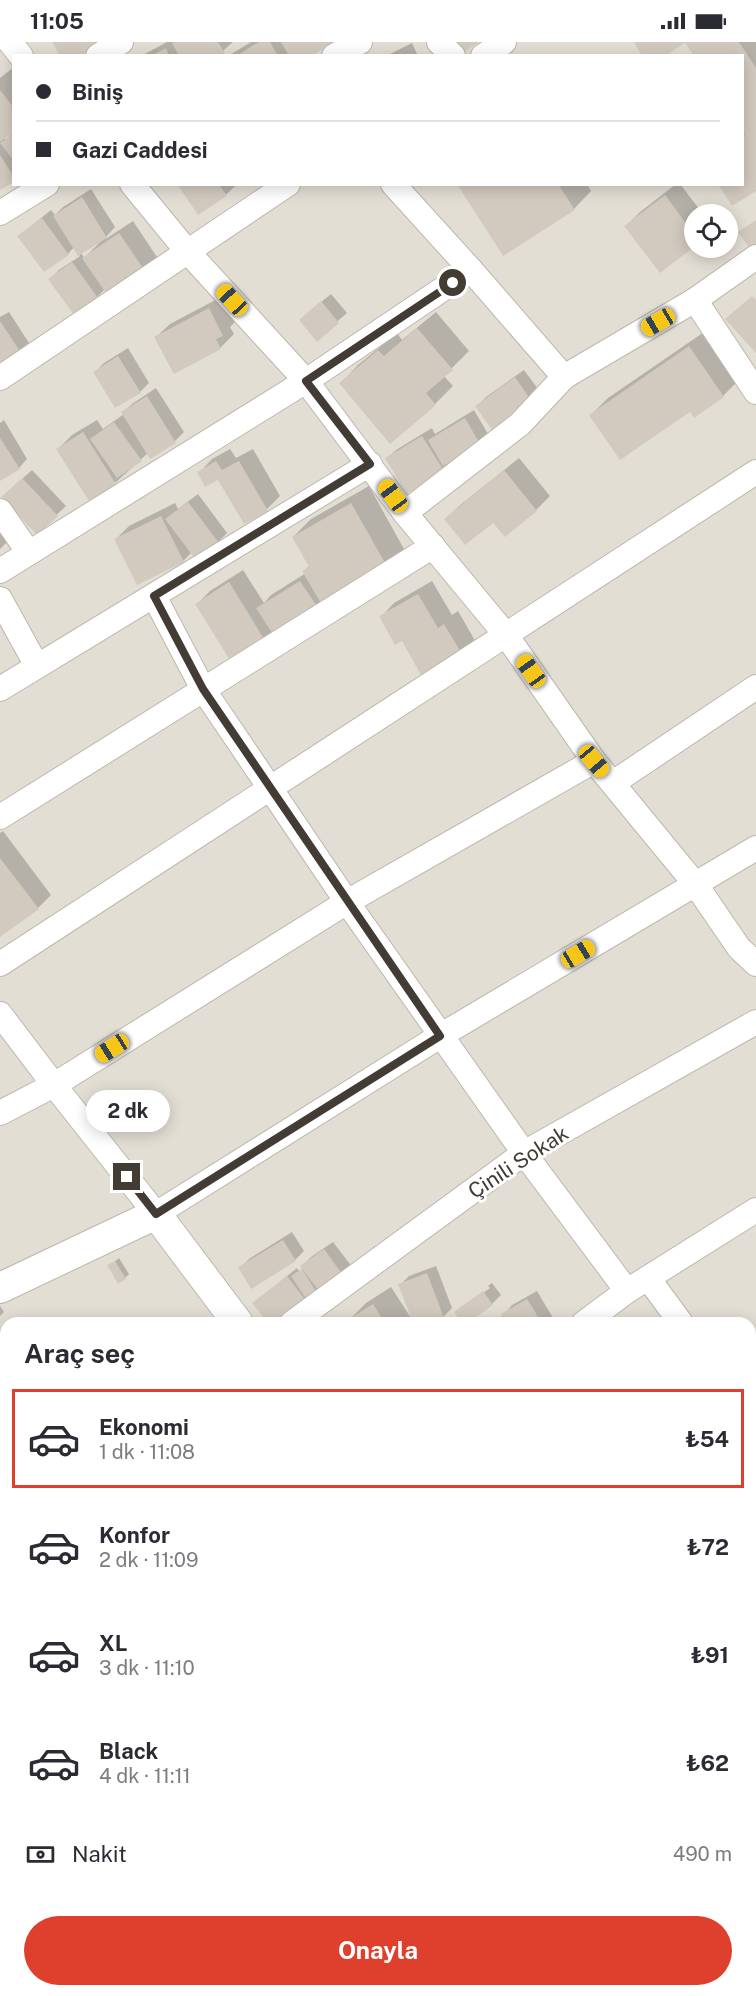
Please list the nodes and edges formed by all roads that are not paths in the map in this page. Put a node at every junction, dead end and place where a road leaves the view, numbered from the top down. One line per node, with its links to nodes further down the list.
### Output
1 (4, 42): 7 (street)
2 (10, 42): 8 (street)
3 (121, 42): 9 (street)
4 (360, 42): 10 (street)
5 (439, 42): 11 (street)
6 (504, 42): 12 (street)
7 (0, 44)
8 (19, 54)
9 (101, 54)
10 (338, 54)
11 (451, 54)
12 (486, 54)
13 (44, 186): 17 (street)
14 (134, 186): 18 (street)
15 (285, 186): 18 (street)
16 (395, 186): 20 (street)
17 (0, 213)
18 (187, 251): 22 (street); 24 (street)
19 (756, 257): 21 (street)
20 (471, 270): 23 (street); 24 (street)
21 (695, 300): 23 (street); 25 (street)
22 (0, 378)
23 (564, 378): 29 (street)
24 (306, 381): 26 (street); 31 (street)
25 (756, 392)
26 (370, 464): 29 (street); 33 (street)
27 (756, 472): 35 (street)
28 (0, 511): 31 (street)
29 (405, 513): 30 (street)
30 (433, 546): 35 (street); 39 (street)
31 (28, 553): 32 (street)
32 (0, 571)
33 (154, 596): 36 (street); 39 (street)
34 (0, 599): 36 (street)
35 (506, 634): 40 (street); 42 (street)
36 (37, 666): 38 (street)
37 (756, 687): 41 (street)
38 (0, 689)
39 (203, 689): 42 (street); 43 (street)
40 (594, 761): 41 (street); 46 (street)
41 (613, 783): 45 (street)
42 (270, 788): 46 (street); 47 (street)
43 (0, 817)
44 (756, 848): 45 (street)
45 (696, 885): 48 (street); 51 (street)
46 (347, 902): 51 (street); 52 (street)
47 (0, 964)
48 (756, 964)
49 (0, 1014): 52 (street)
50 (756, 1022): 54 (street, Çinili Sokak)
51 (440, 1036): 54 (street); 56 (street)
52 (54, 1085): 53 (street); 56 (street)
53 (0, 1113)
54 (524, 1153): 59 (street); 61 (street, Çinili Sokak)
55 (756, 1210): 57 (street)
56 (156, 1214): 58 (street); 60 (street)
57 (648, 1278): 59 (street); 63 (street)
58 (0, 1288)
59 (627, 1292): 62 (street)
60 (233, 1317)
61 (300, 1317)
62 (592, 1317)
63 (677, 1317)

